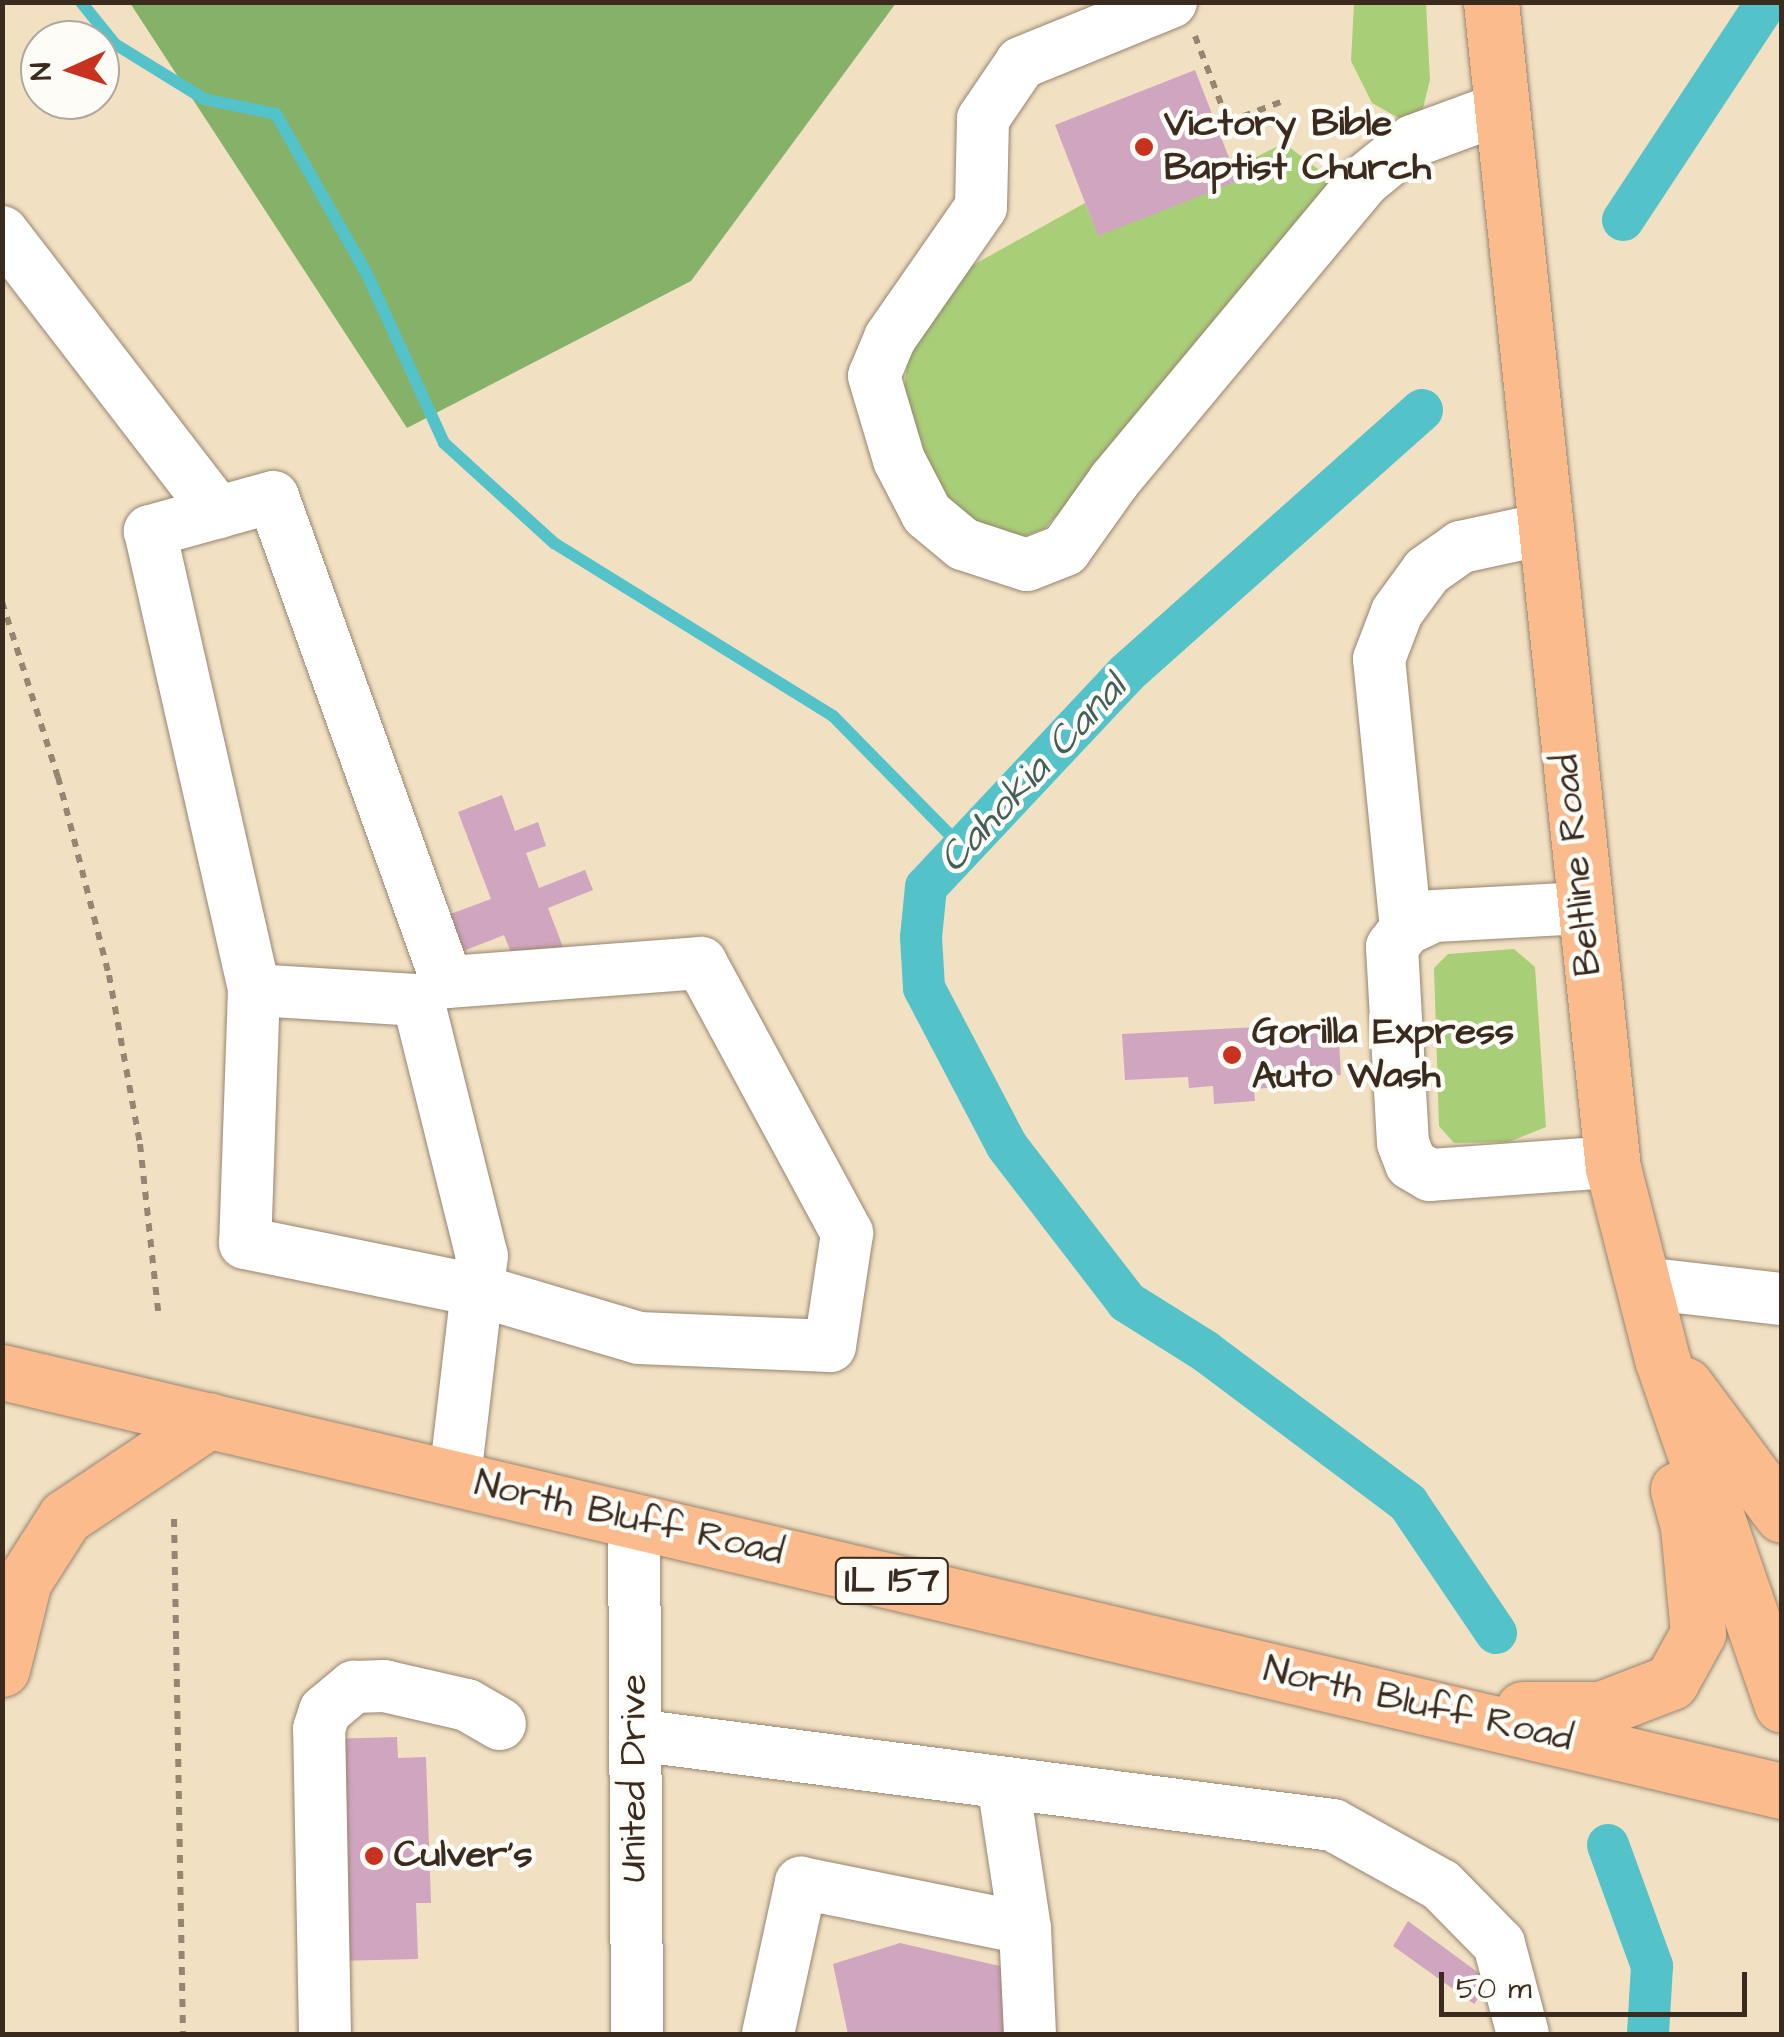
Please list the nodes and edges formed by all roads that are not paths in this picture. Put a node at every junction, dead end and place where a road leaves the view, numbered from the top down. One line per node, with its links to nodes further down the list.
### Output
1 (1491, 2): 3 (main road, Beltline Road)
2 (1180, 11): 3 (street)
3 (1502, 108): 6 (main road, Beltline Road)
4 (2, 232): 5 (street)
5 (218, 512): 9 (street); 10 (street)
6 (1544, 529): 7 (main road, Beltline Road); 8 (street)
7 (1582, 908): 8 (street); 11 (main road, Beltline Road)
8 (1406, 929): 11 (street)
9 (254, 990): 10 (street); 13 (street)
10 (433, 991): 13 (street); 13 (street)
11 (1612, 1162): 12 (main road, Beltline Road)
12 (1642, 1283): 14 (street); 15 (main road, Beltline Road)
13 (476, 1290): 18 (street)
14 (1782, 1299)
15 (1660, 1351): 19 (main road); 22 (main road, Beltline Road); 23 (main road)
16 (2, 1372): 17 (main road, North Bluff Road / IL 157)
17 (210, 1420): 18 (main road, North Bluff Road / IL 157); 21 (main road)
18 (455, 1478): 20 (main road, North Bluff Road / IL 157)
19 (1782, 1515)
20 (634, 1521): 23 (main road, North Bluff Road / IL 157); 25 (street, United Drive)
21 (2, 1669)
22 (1782, 1704)
23 (1418, 1706): 27 (main road, North Bluff Road / IL 157)
24 (500, 1724): 29 (street)
25 (635, 1735): 26 (street); 30 (street, United Drive)
26 (1004, 1783): 28 (street); 33 (street)
27 (1782, 1792)
28 (1026, 1928): 31 (street); 32 (street)
29 (325, 2034)
30 (637, 2034)
31 (768, 2034)
32 (1030, 2034)
33 (1523, 2034)

